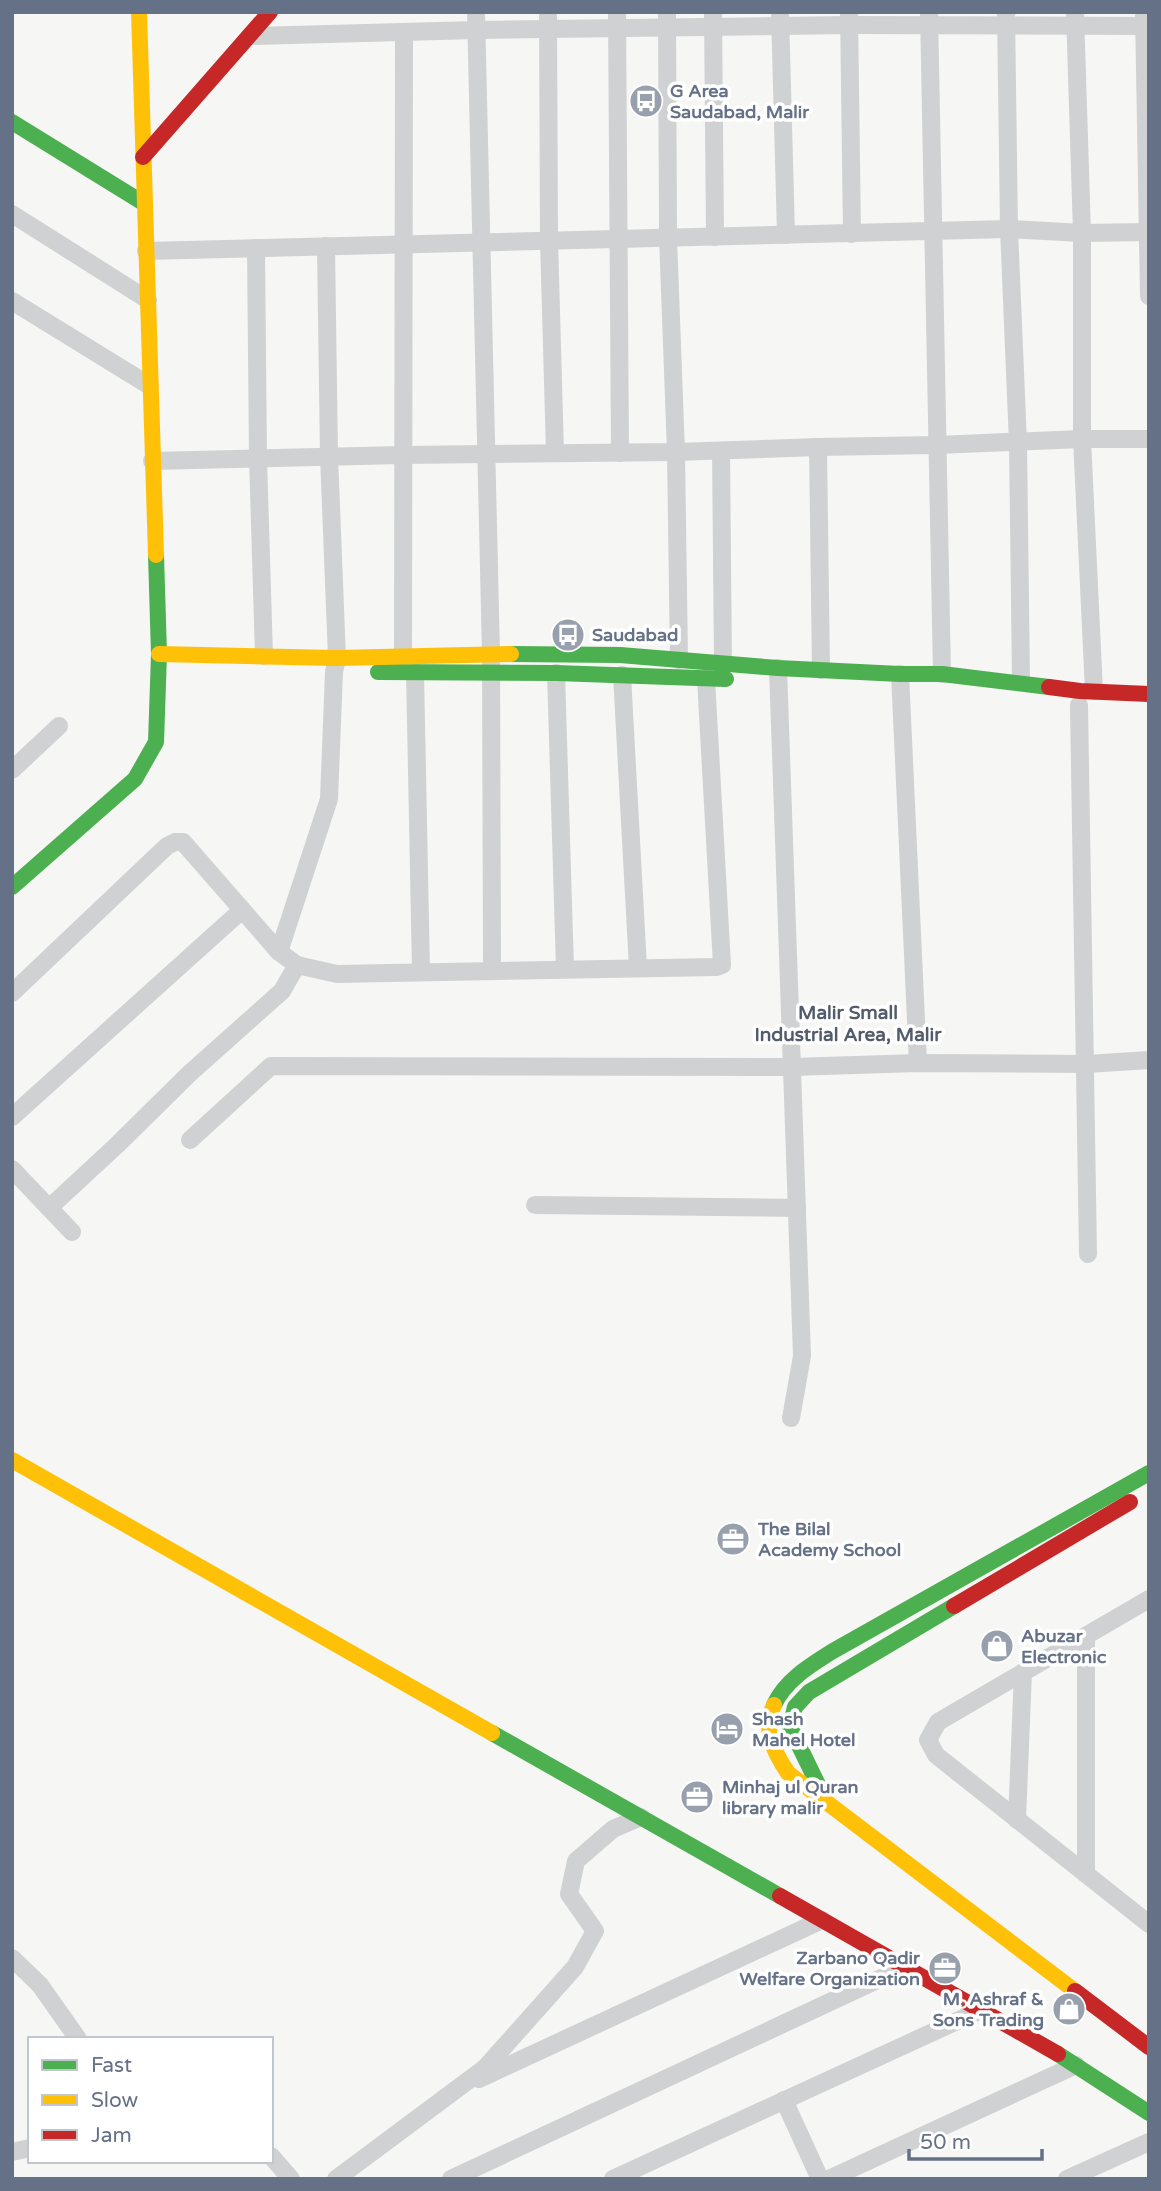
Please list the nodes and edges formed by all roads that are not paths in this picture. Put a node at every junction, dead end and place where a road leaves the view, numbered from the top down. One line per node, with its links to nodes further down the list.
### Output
1 (139, 12): 17 (street)
2 (270, 12): 15 (street)
3 (929, 18): 5 (street); 6 (street); 21 (street)
4 (780, 19): 5 (street); 10 (street); 25 (street)
5 (849, 19): 24 (street)
6 (1006, 19): 7 (street); 20 (street)
7 (1075, 19): 13 (street); 23 (street)
8 (617, 20): 9 (street); 12 (street); 28 (street)
9 (667, 20): 10 (street); 26 (street)
10 (713, 20): 27 (street)
11 (476, 21): 12 (street); 14 (street); 30 (street)
12 (548, 21): 29 (street)
13 (1145, 22): 22 (street)
14 (404, 32): 15 (street); 31 (street)
15 (250, 36): 17 (street)
16 (12, 122): 18 (street)
17 (143, 157): 18 (street)
18 (145, 204): 34 (street)
19 (12, 214): 36 (street)
20 (1009, 229): 21 (street); 23 (street); 41 (street)
21 (934, 232): 24 (street); 42 (street)
22 (1148, 232): 23 (street); 35 (street)
23 (1082, 233): 39 (street)
24 (852, 234): 25 (street)
25 (786, 235): 27 (street)
26 (668, 237): 27 (street); 28 (street); 45 (street)
27 (716, 237)
28 (618, 239): 29 (street); 47 (street)
29 (549, 240): 30 (street); 46 (street)
30 (480, 242): 31 (street); 48 (street)
31 (403, 244): 32 (street); 49 (street)
32 (327, 246): 33 (street); 50 (street)
33 (256, 248): 34 (street); 51 (street)
34 (146, 251): 36 (street)
35 (1149, 296)
36 (148, 300): 38 (street)
37 (12, 301): 38 (street)
38 (150, 386): 52 (street)
39 (1082, 439): 40 (street); 41 (street); 70 (street)
40 (1149, 439)
41 (1018, 443): 42 (street); 69 (street)
42 (936, 446): 43 (street); 64 (street)
43 (818, 447): 44 (street); 60 (street)
44 (721, 450): 45 (street); 59 (street)
45 (676, 452): 47 (street); 55 (street)
46 (555, 453): 47 (street); 48 (street)
47 (620, 453)
48 (485, 454): 49 (street); 56 (street)
49 (402, 455): 50 (street); 54 (street)
50 (329, 456): 51 (street); 58 (street)
51 (258, 458): 52 (street); 53 (street)
52 (152, 461): 57 (street)
53 (264, 656): 57 (street); 58 (street)
54 (403, 656): 56 (street); 58 (street)
55 (679, 660): 56 (street); 59 (street)
56 (491, 663): 62 (street); 63 (street); 81 (street)
57 (163, 665): 75 (street)
58 (335, 665): 61 (street); 62 (street); 77 (street)
59 (723, 665): 66 (street)
60 (821, 670): 66 (street); 68 (street)
61 (212, 671)
62 (415, 672): 82 (street)
63 (556, 673): 65 (street); 80 (street)
64 (942, 674): 68 (street); 69 (street)
65 (622, 675): 67 (street); 79 (street)
66 (778, 675): 67 (street); 68 (street); 87 (street)
67 (706, 679): 79 (street)
68 (900, 680): 72 (street); 85 (street)
69 (1021, 682): 70 (street)
70 (1094, 691): 71 (street)
71 (1145, 701): 72 (street)
72 (1079, 705): 86 (street)
73 (59, 726): 74 (street)
74 (12, 770)
75 (12, 887)
76 (242, 910): 77 (street); 83 (street); 88 (street)
77 (279, 952): 78 (street)
78 (297, 965): 82 (street); 92 (street)
79 (638, 968): 80 (street)
80 (565, 969): 81 (street)
81 (492, 970): 82 (street)
82 (421, 971)
83 (12, 993)
84 (1149, 1060): 86 (street)
85 (918, 1063): 86 (street); 87 (street)
86 (1087, 1064): 95 (street)
87 (792, 1066): 89 (street); 93 (street)
88 (12, 1117)
89 (190, 1140)
90 (12, 1169): 92 (street)
91 (535, 1205): 93 (street)
92 (49, 1208): 94 (street)
93 (797, 1208): 96 (street)
94 (72, 1232)
95 (1088, 1254)
96 (791, 1418)
97 (12, 1460): 104 (street)
98 (1149, 1473): 103 (street)
99 (1149, 1491): 103 (street)
100 (1149, 1599): 101 (street)
101 (1086, 1636): 102 (street); 106 (street)
102 (1023, 1672): 105 (street); 105 (street)
103 (827, 1802): 113 (street)
104 (640, 1817): 107 (street); 115 (street)
105 (1017, 1820): 106 (street)
106 (1086, 1874): 108 (street)
107 (822, 1920): 110 (street); 115 (street)
108 (1149, 1924)
109 (12, 1958): 112 (street)
110 (905, 1967): 111 (street); 123 (street)
111 (981, 2010): 114 (street); 116 (street)
112 (77, 2037)
113 (1149, 2047)
114 (1076, 2066): 117 (street); 126 (street)
115 (454, 2091): 120 (street)
116 (784, 2100): 124 (street); 125 (street)
117 (1149, 2113)
118 (1149, 2142): 127 (street)
119 (273, 2158): 121 (street)
120 (358, 2171): 122 (street)
121 (291, 2179)
122 (335, 2179)
123 (451, 2179)
124 (613, 2179)
125 (820, 2179)
126 (829, 2179)
127 (1067, 2179)

